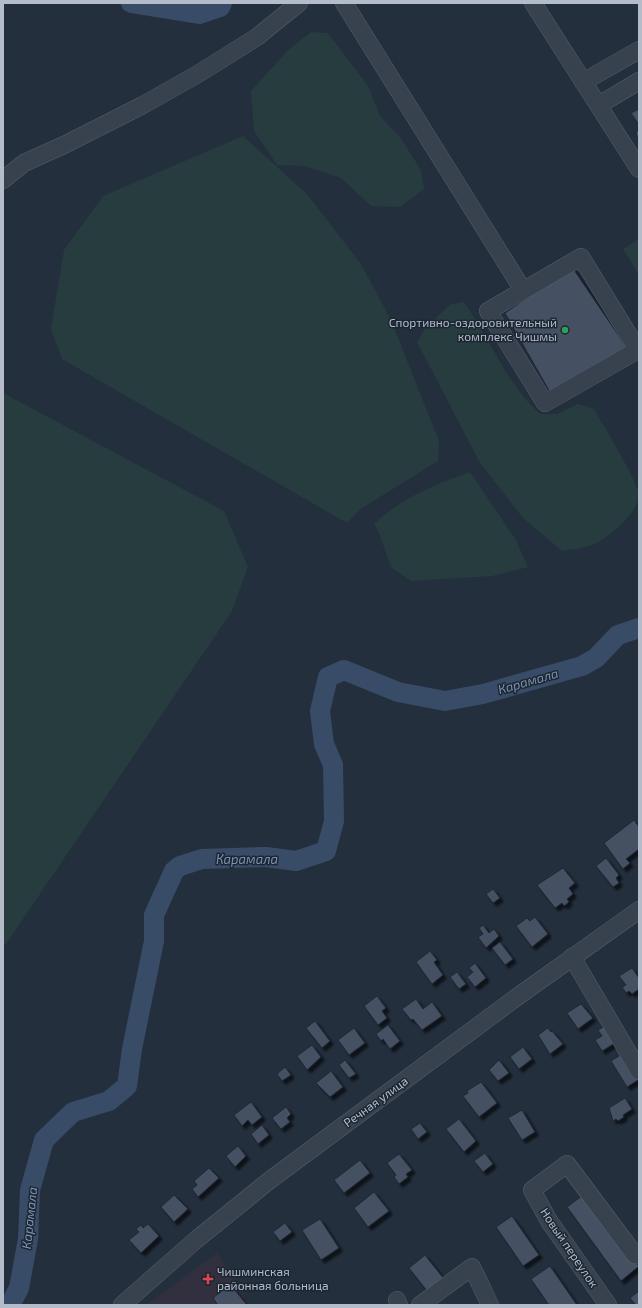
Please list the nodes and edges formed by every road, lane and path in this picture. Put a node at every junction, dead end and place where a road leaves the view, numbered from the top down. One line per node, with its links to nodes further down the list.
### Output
1 (299, 3): 9 (street)
2 (344, 3): 10 (street)
3 (533, 3): 6 (street)
4 (639, 50): 6 (street)
5 (639, 81): 7 (street)
6 (583, 82): 7 (street)
7 (599, 105): 8 (street)
8 (639, 169)
9 (4, 177)
10 (523, 290): 10 (street)
11 (639, 910): 12 (street, Речная улица)
12 (572, 957): 13 (street); 15 (street, Речная улица)
13 (639, 1070)
14 (635, 1255): 18 (street, Новый переулок)
15 (122, 1305)
16 (420, 1305): 17 (street)
17 (490, 1305)
18 (608, 1305)

